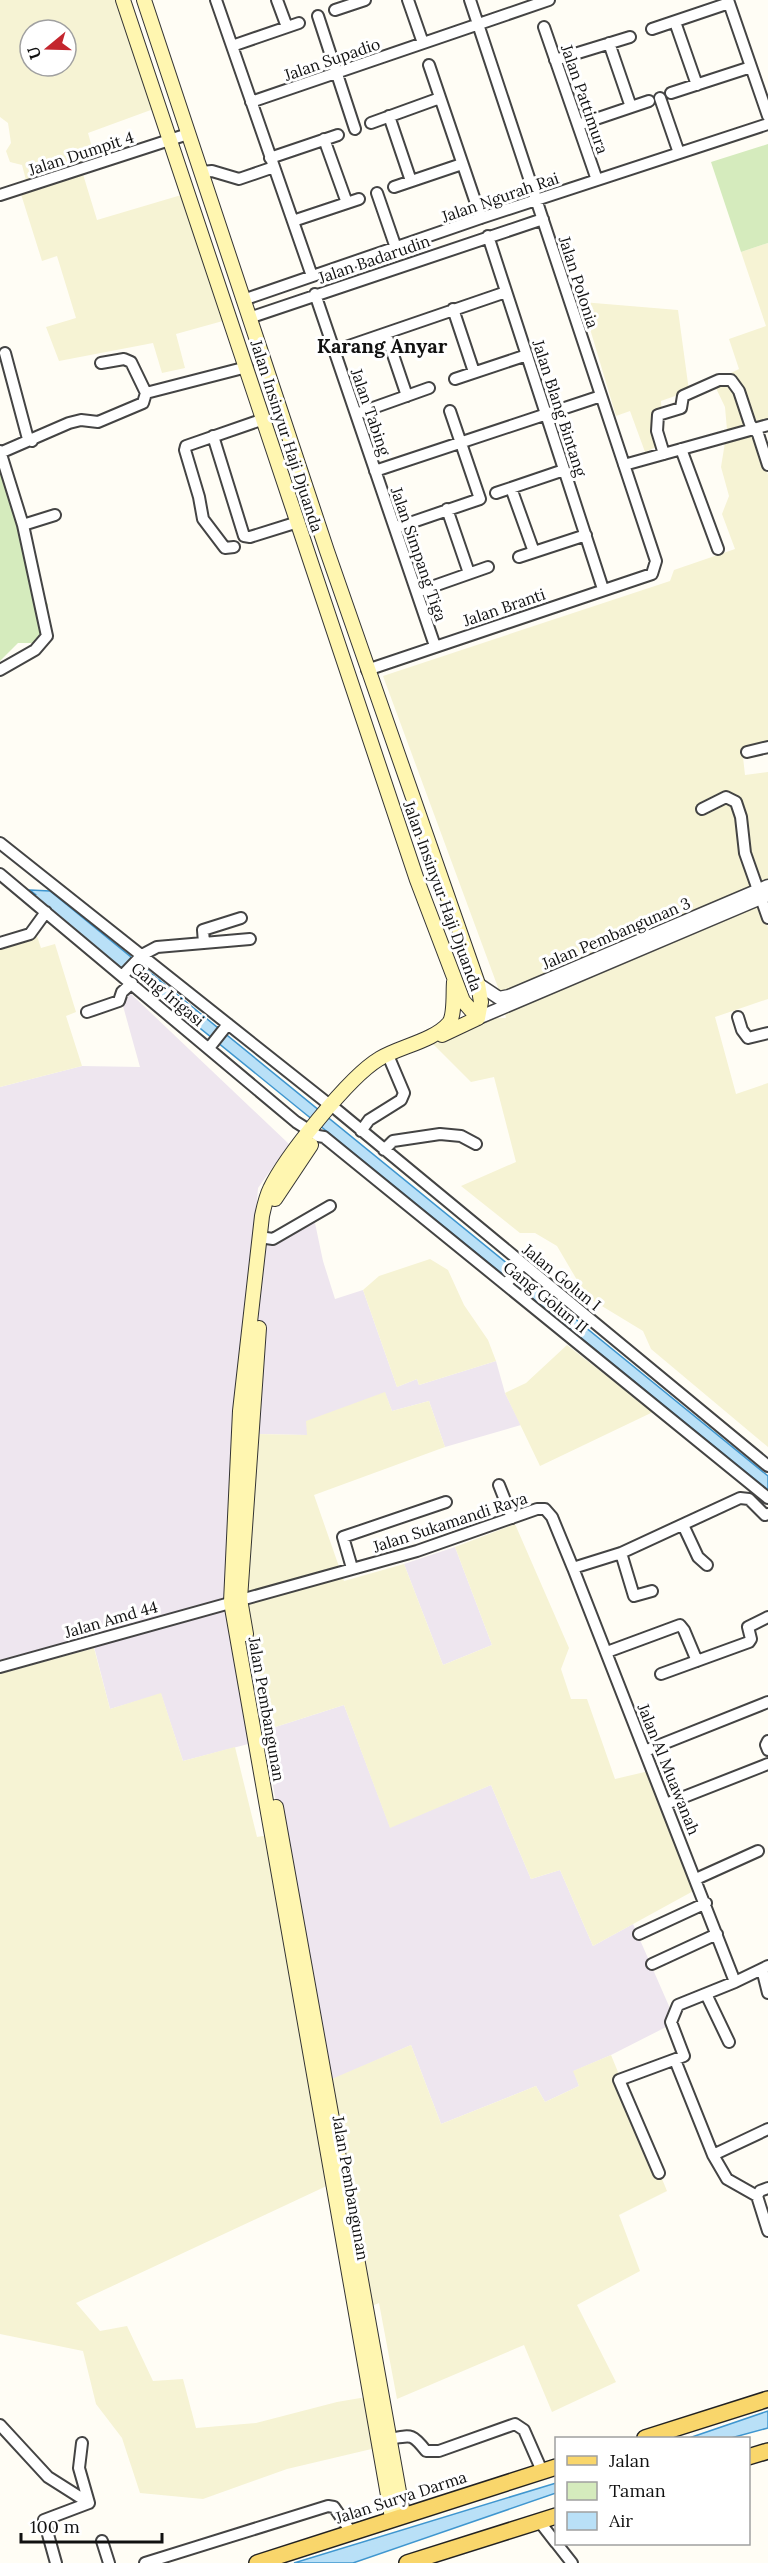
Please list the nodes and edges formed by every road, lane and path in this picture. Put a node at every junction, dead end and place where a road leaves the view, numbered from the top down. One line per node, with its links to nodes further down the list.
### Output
1 (123, 0): 43 (main road, Jalan Insinyur Haji Djuanda)
2 (144, 0): 41 (main road, Jalan Insinyur Haji Djuanda)
3 (216, 0): 23 (street)
4 (277, 0): 17 (street)
5 (365, 0): 10 (street)
6 (408, 0): 21 (street)
7 (470, 0): 16 (street, Jalan Polonia)
8 (549, 0): 11 (street, Jalan Supadio)
9 (729, 1): 14 (street); 26 (street)
10 (351, 2): 12 (street)
11 (536, 2): 16 (street, Jalan Supadio)
12 (335, 10)
13 (318, 16): 27 (street)
14 (675, 22): 19 (street); 28 (street)
15 (299, 23): 17 (street)
16 (478, 24): 21 (street, Jalan Supadio); 55 (street, Jalan Polonia)
17 (286, 27): 23 (street)
18 (544, 27): 24 (street, Jalan Pattimura)
19 (652, 29)
20 (630, 37): 22 (street)
21 (423, 43): 27 (street, Jalan Supadio)
22 (609, 43): 24 (street); 34 (street)
23 (232, 46): 33 (street)
24 (555, 60): 39 (street, Jalan Pattimura)
25 (429, 65): 30 (street)
26 (751, 67): 28 (street); 36 (street)
27 (337, 73): 33 (street, Jalan Supadio); 40 (street)
28 (697, 85): 29 (street)
29 (672, 93)
30 (440, 98): 35 (street); 47 (street)
31 (660, 98): 45 (street)
32 (648, 101): 34 (street)
33 (251, 102): 46 (street)
34 (631, 107): 39 (street)
35 (389, 116): 37 (street); 50 (street)
36 (768, 116)
37 (371, 123)
38 (768, 124): 45 (street, Jalan Ngurah Rai)
39 (578, 125): 49 (street, Jalan Pattimura)
40 (355, 129)
41 (188, 134): 43 (street, Jalan Dumpit 4); 48 (main road, Jalan Insinyur Haji Djuanda)
42 (338, 135): 44 (street)
43 (171, 140): 53 (street, Jalan Dumpit 4); 73 (main road, Jalan Insinyur Haji Djuanda)
44 (324, 140): 46 (street); 56 (street)
45 (679, 153): 49 (street, Jalan Ngurah Rai)
46 (272, 163): 48 (street); 59 (street)
47 (462, 164): 50 (street); 57 (street)
48 (201, 172): 65 (main road, Jalan Insinyur Haji Djuanda)
49 (597, 180): 55 (street, Jalan Ngurah Rai)
50 (411, 181): 51 (street)
51 (394, 187)
52 (377, 193): 61 (street)
53 (0, 195)
54 (359, 199): 56 (street)
55 (536, 200): 57 (street, Jalan Ngurah Rai); 58 (street, Jalan Polonia)
56 (347, 203): 59 (street)
57 (481, 218): 61 (street, Jalan Ngurah Rai)
58 (543, 219): 60 (street, Jalan Badarudin); 79 (street, Jalan Polonia)
59 (292, 221): 62 (street)
60 (488, 236): 63 (street, Jalan Blang Bintang); 64 (street, Jalan Badarudin)
61 (396, 248): 62 (street, Jalan Ngurah Rai)
62 (312, 276): 65 (street, Jalan Ngurah Rai)
63 (507, 292): 66 (street); 71 (street, Jalan Blang Bintang)
64 (315, 294): 67 (street, Jalan Badarudin); 69 (street, Jalan Tabing)
65 (243, 300): 67 (main road, Jalan Insinyur Haji Djuanda)
66 (453, 309): 68 (street); 74 (street)
67 (249, 318): 103 (main road, Jalan Insinyur Haji Djuanda)
68 (386, 334): 69 (street); 78 (street)
69 (334, 351): 81 (street, Jalan Tabing)
70 (5, 353): 87 (street)
71 (527, 355): 74 (street); 82 (street, Jalan Blang Bintang)
72 (101, 363): 77 (street)
73 (247, 367): 77 (street); 83 (main road, Jalan Insinyur Haji Djuanda)
74 (474, 372): 75 (street)
75 (455, 379)
76 (429, 388): 78 (street)
77 (146, 393): 87 (street)
78 (407, 396): 81 (street)
79 (601, 396): 82 (street); 92 (street, Jalan Polonia)
80 (450, 411): 88 (street)
81 (356, 414): 95 (street, Jalan Tabing)
82 (546, 414): 88 (street); 94 (street, Jalan Blang Bintang)
83 (264, 420): 86 (street); 100 (main road, Jalan Insinyur Haji Djuanda)
84 (768, 425): 85 (street)
85 (754, 429): 89 (street); 91 (street); 93 (street)
86 (213, 436): 100 (street); 106 (street)
87 (32, 441): 90 (street)
88 (460, 443): 95 (street); 98 (street)
89 (681, 449): 91 (street); 107 (street)
90 (0, 452): 101 (street)
91 (663, 454): 92 (street)
92 (624, 465): 114 (street, Jalan Polonia)
93 (768, 465)
94 (564, 470): 96 (street); 104 (street, Jalan Blang Bintang)
95 (375, 471): 102 (street, Jalan Simpang Tiga)
96 (511, 488): 97 (street); 109 (street)
97 (496, 493)
98 (447, 509): 102 (street); 113 (street)
99 (54, 514): 101 (street)
100 (298, 522): 105 (main road, Jalan Insinyur Haji Djuanda)
101 (23, 525): 118 (street)
102 (395, 528): 116 (street, Jalan Simpang Tiga)
103 (320, 531): 105 (main road); 108 (main road, Jalan Insinyur Haji Djuanda)
104 (586, 535): 109 (street); 115 (street, Jalan Blang Bintang)
105 (303, 536): 111 (main road, Jalan Insinyur Haji Djuanda)
106 (234, 547)
107 (718, 549)
108 (327, 551): 111 (main road); 119 (main road, Jalan Insinyur Haji Djuanda)
109 (534, 552): 110 (street)
110 (519, 556)
111 (309, 557): 126 (main road, Jalan Insinyur Haji Djuanda)
112 (488, 567): 113 (street)
113 (469, 573): 116 (street)
114 (651, 574): 115 (street, Jalan Branti)
115 (603, 590): 117 (street, Jalan Branti)
116 (417, 592): 117 (street, Jalan Simpang Tiga)
117 (435, 646): 119 (street, Jalan Branti)
118 (0, 670)
119 (367, 670): 125 (main road, Jalan Insinyur Haji Djuanda)
120 (768, 747): 121 (street)
121 (747, 752)
122 (702, 810): 127 (street)
123 (0, 843): 134 (street, Jalan Golun I)
124 (0, 874): 128 (street, Gang Irigasi)
125 (438, 874): 126 (main road); 138 (main road, Jalan Insinyur Haji Djuanda)
126 (417, 880): 136 (main road, Jalan Insinyur Haji Djuanda)
127 (764, 892): 130 (street); 138 (street, Jalan Pembangunan 3); 141 (street, Jalan Pembangunan 3)
128 (46, 912): 133 (street); 135 (street, Gang Irigasi)
129 (240, 918): 132 (street)
130 (768, 918)
131 (250, 939): 132 (street)
132 (204, 943): 134 (street)
133 (0, 944)
134 (139, 958): 135 (street); 142 (street, Jalan Golun I)
135 (125, 972): 137 (street, Gang Irigasi)
136 (454, 982): 141 (main road, Jalan Insinyur Haji Djuanda); 146 (main road, Jalan Pembangunan)
137 (132, 983): 139 (street); 144 (street, Gang Irigasi)
138 (478, 984): 141 (main road, Jalan Insinyur Haji Djuanda)
139 (87, 1012)
140 (738, 1017): 143 (street)
141 (478, 1018): 145 (main road, Jalan Pembangunan)
142 (226, 1027): 144 (street); 146 (street, Jalan Golun I)
143 (768, 1033)
144 (212, 1045): 148 (street, Gang Irigasi)
145 (390, 1060): 146 (main road, Jalan Pembangunan); 147 (street)
146 (333, 1110): 147 (street, Jalan Golun I); 148 (main road, Jalan Pembangunan)
147 (361, 1131): 150 (street, Jalan Golun I)
148 (315, 1132): 152 (main road, Jalan Pembangunan); 154 (street, Gang Golun II); 169 (main road, Jalan Pembangunan)
149 (476, 1144): 150 (street)
150 (384, 1150): 153 (street, Jalan Golun I)
151 (330, 1206): 152 (street)
152 (266, 1238): 169 (main road, Jalan Pembangunan)
153 (520, 1267): 154 (street); 155 (street, Jalan Golun I)
154 (507, 1283): 157 (street, Gang Golun II)
155 (768, 1466)
156 (499, 1485): 162 (street)
157 (754, 1486): 158 (street, Gang Golun II); 159 (street)
158 (768, 1498)
159 (749, 1499): 161 (street); 163 (street)
160 (446, 1502): 166 (street)
161 (767, 1517)
162 (512, 1518): 166 (street, Jalan Sukamandi Raya); 167 (street, Jalan Sukamandi Raya)
163 (683, 1525): 164 (street); 165 (street)
164 (621, 1553): 167 (street); 168 (street)
165 (707, 1565)
166 (352, 1568): 169 (street, Jalan Sukamandi Raya)
167 (573, 1568): 171 (street, Jalan Al Muawanah)
168 (652, 1591)
169 (236, 1600): 173 (street, Jalan Amd 44); 202 (main road, Jalan Pembangunan); 208 (main road, Jalan Pembangunan)
170 (768, 1617): 172 (street)
171 (607, 1652): 172 (street); 178 (street, Jalan Al Muawanah)
172 (697, 1661): 174 (street)
173 (0, 1667)
174 (661, 1674)
175 (768, 1702): 178 (street)
176 (768, 1741): 177 (street)
177 (768, 1750)
178 (645, 1751): 180 (street, Jalan Al Muawanah)
179 (768, 1764): 180 (street)
180 (666, 1804): 182 (street, Jalan Al Muawanah)
181 (758, 1851): 182 (street)
182 (696, 1879): 183 (street, Jalan Al Muawanah)
183 (706, 1903): 184 (street); 185 (street, Jalan Al Muawanah)
184 (639, 1934)
185 (717, 1934): 186 (street); 188 (street, Jalan Al Muawanah)
186 (652, 1964)
187 (765, 1967): 188 (street); 189 (street)
188 (735, 1982): 190 (street)
189 (768, 1993)
190 (706, 1994): 191 (street); 192 (street)
191 (729, 2042)
192 (680, 2057): 194 (street); 195 (street)
193 (768, 2129): 194 (street)
194 (713, 2155): 197 (street)
195 (658, 2173)
196 (768, 2188): 197 (street)
197 (757, 2196): 198 (street)
198 (768, 2231)
199 (768, 2399): 201 (main road)
200 (0, 2425): 207 (street)
201 (651, 2437)
202 (390, 2439): 206 (street); 208 (main road, Jalan Pembangunan)
203 (82, 2443): 207 (street)
204 (768, 2451): 205 (main road)
205 (750, 2456)
206 (549, 2469): 208 (main road, Jalan Surya Darma)
207 (90, 2503): 215 (street)
208 (397, 2516): 211 (main road, Jalan Surya Darma)
209 (555, 2516): 210 (main road)
210 (539, 2521): 213 (street); 219 (main road)
211 (351, 2532): 217 (street); 218 (main road, Jalan Surya Darma)
212 (102, 2541): 216 (street)
213 (555, 2541)
214 (558, 2545): 220 (street)
215 (56, 2563)
216 (109, 2563)
217 (145, 2563)
218 (257, 2563)
219 (407, 2563)
220 (572, 2563)

